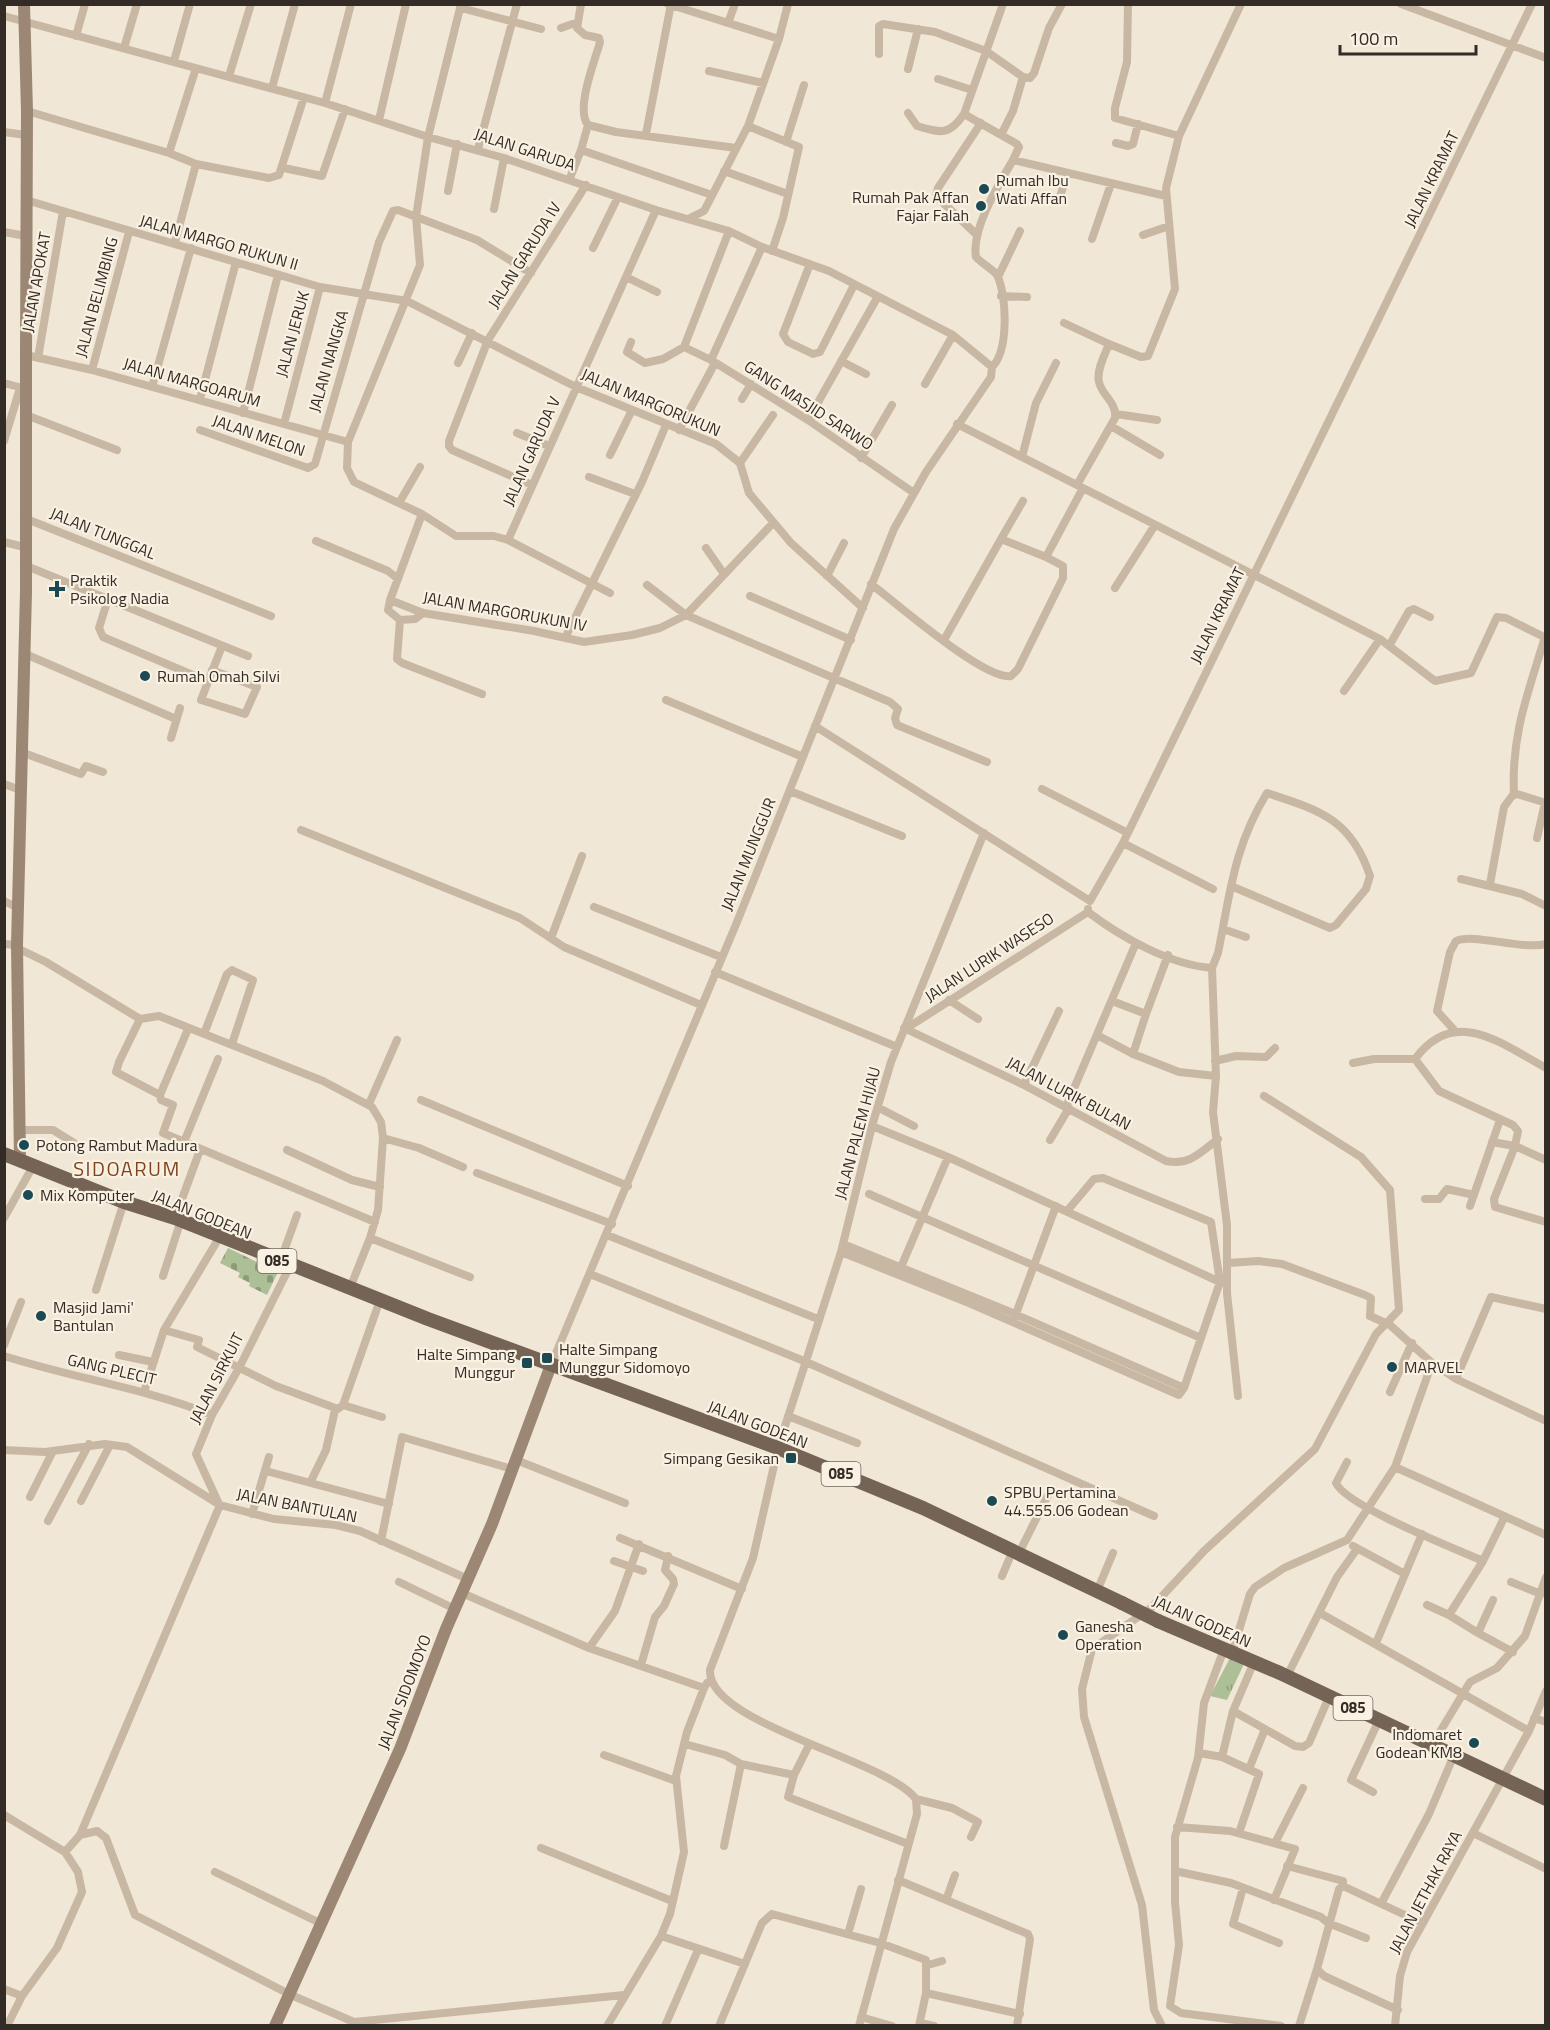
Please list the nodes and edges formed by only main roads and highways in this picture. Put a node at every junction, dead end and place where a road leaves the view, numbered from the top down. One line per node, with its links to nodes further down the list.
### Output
1 (24, 4): 2 (main road)
2 (13, 945): 4 (main road)
3 (4, 1154): 4 (main road, JALAN GODEAN / 085)
4 (27, 1163): 5 (main road, JALAN GODEAN / 085)
5 (551, 1365): 6 (main road, JALAN GODEAN / 085, bridge); 7 (main road, JALAN SIDOMOYO)
6 (1545, 1799)
7 (275, 2025)

